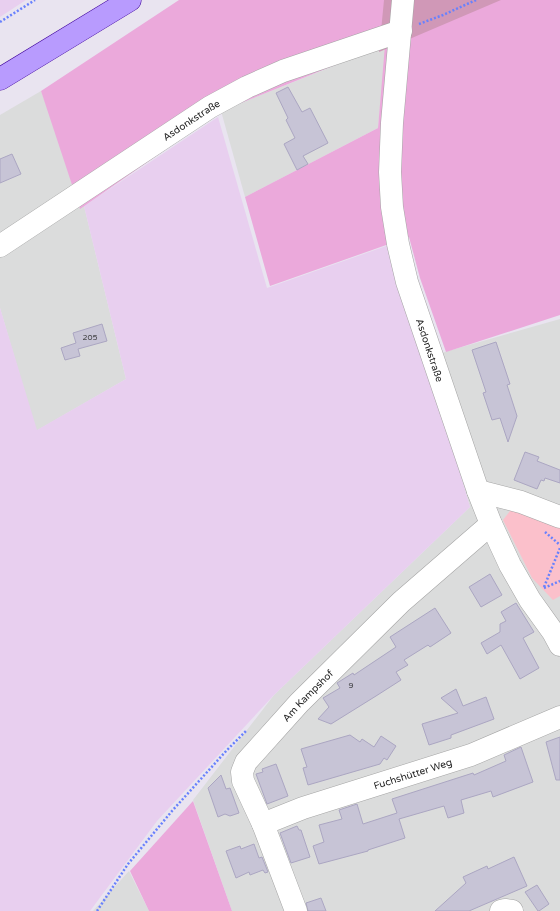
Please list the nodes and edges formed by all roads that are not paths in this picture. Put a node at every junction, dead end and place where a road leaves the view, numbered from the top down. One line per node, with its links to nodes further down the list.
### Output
1 (130, 0): 4 (main road)
2 (404, 0): 3 (street, Asdonkstraße)
3 (401, 31): 5 (street, Asdonkstraße); 6 (street, Asdonkstraße)
4 (0, 79)
5 (0, 246)
6 (478, 491): 7 (street); 8 (street, Asdonkstraße)
7 (560, 517)
8 (491, 524): 9 (street, Asdonkstraße); 11 (street, Am Kampshof)
9 (560, 645)
10 (560, 717): 11 (street, Fuchshütter Weg)
11 (263, 824): 12 (street, Am Kampshof)
12 (296, 911)
13 (501, 911): 14 (street)
14 (512, 911)

